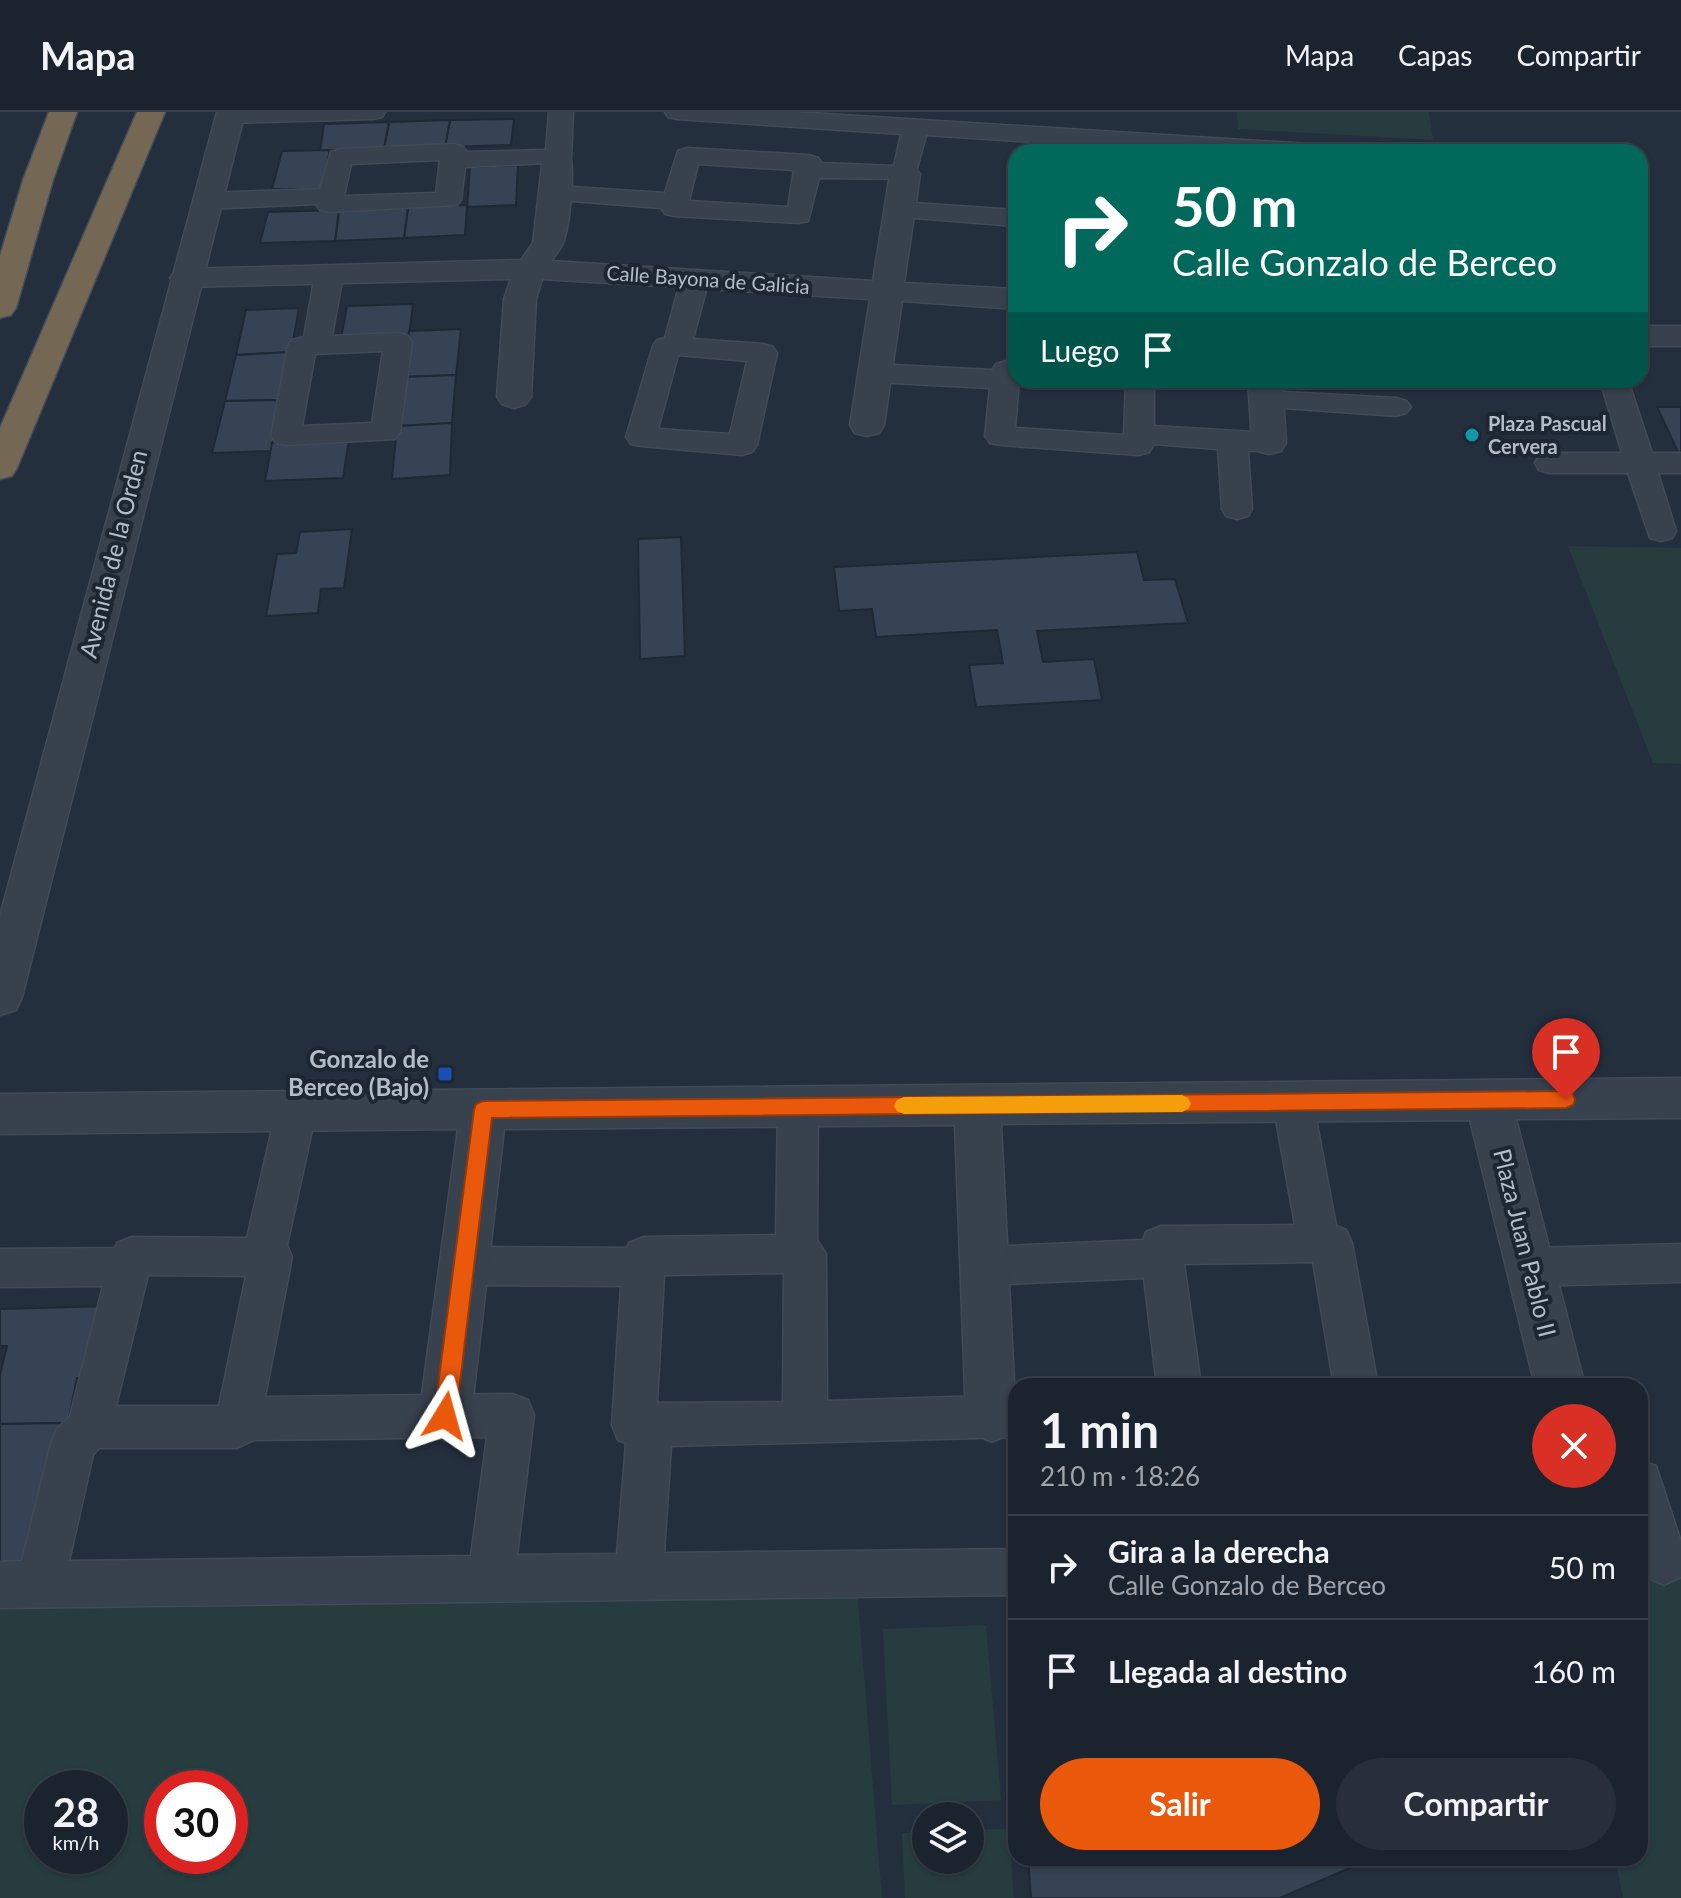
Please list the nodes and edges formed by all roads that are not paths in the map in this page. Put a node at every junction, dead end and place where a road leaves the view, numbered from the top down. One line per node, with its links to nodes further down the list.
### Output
1 (63, 112): 25 (highway)
2 (151, 112): 45 (highway)
3 (373, 112): 6 (street)
4 (561, 112): 9 (street)
5 (677, 112): 7 (street)
6 (230, 114): 15 (street, Avenida de la Orden)
7 (915, 127): 8 (street); 12 (street)
8 (1163, 144)
9 (558, 157): 10 (street); 13 (street)
10 (453, 160): 14 (street); 14 (street)
11 (807, 170): 12 (street); 16 (street); 16 (street)
12 (905, 174): 17 (street)
13 (556, 194): 16 (street); 19 (street)
14 (331, 196): 15 (street)
15 (208, 201): 21 (street, Avenida de la Orden)
16 (675, 201)
17 (899, 210): 18 (street); 23 (street)
18 (1008, 217)
19 (530, 269): 20 (street, Calle Bayona de Galicia); 22 (street, Calle Bayona de Galicia); 36 (street)
20 (329, 275): 21 (street, Calle Bayona de Galicia); 28 (street)
21 (186, 278): 48 (street, Avenida de la Orden)
22 (695, 279): 23 (street, Calle Bayona de Galicia); 29 (street)
23 (887, 291): 24 (street, Calle Bayona de Galicia); 30 (street)
24 (1008, 299)
25 (0, 308)
26 (1648, 336): 27 (street)
27 (1681, 336)
28 (316, 346): 28 (street)
29 (677, 347): 29 (street)
30 (874, 373): 31 (street); 38 (street)
31 (1008, 376)
32 (1009, 388): 39 (street)
33 (1140, 388): 39 (street)
34 (1617, 388): 43 (street)
35 (1265, 390): 37 (street); 41 (street)
36 (514, 397)
37 (1396, 407)
38 (867, 425)
39 (1139, 434): 40 (street)
40 (1232, 440): 41 (street); 46 (street)
41 (1269, 443)
42 (1550, 463): 43 (street)
43 (1640, 463): 44 (street); 47 (street)
44 (1681, 463)
45 (0, 468)
46 (1237, 509)
47 (1661, 531)
48 (0, 997)
49 (1681, 1098): 50 (street)
50 (1488, 1100): 51 (street); 66 (street, Plaza Juan Pablo II)
51 (1293, 1103): 52 (street); 57 (street)
52 (977, 1105): 53 (street); 63 (street)
53 (798, 1107): 54 (street); 58 (street)
54 (483, 1110): 55 (street); 62 (street)
55 (296, 1112): 56 (street); 59 (street)
56 (0, 1114)
57 (1319, 1244): 60 (street); 69 (street)
58 (796, 1255): 65 (street); 74 (street)
59 (263, 1257): 64 (street); 73 (street)
60 (1163, 1258): 63 (street); 68 (street)
61 (1681, 1263): 66 (street)
62 (465, 1266): 65 (street); 71 (street)
63 (984, 1266): 72 (street)
64 (131, 1267): 67 (street); 76 (street)
65 (644, 1267): 75 (street)
66 (1530, 1267): 70 (street, Plaza Juan Pablo II)
67 (0, 1268)
68 (1178, 1378)
69 (1355, 1378)
70 (1558, 1378)
71 (445, 1416): 73 (street); 81 (street)
72 (1004, 1416): 74 (street)
73 (238, 1419): 76 (street)
74 (805, 1423): 75 (street)
75 (650, 1424): 80 (street)
76 (89, 1427): 82 (street)
77 (1648, 1511): 78 (street)
78 (1662, 1562)
79 (1008, 1572): 80 (street)
80 (639, 1575): 81 (street)
81 (491, 1576): 82 (street)
82 (20, 1584)

